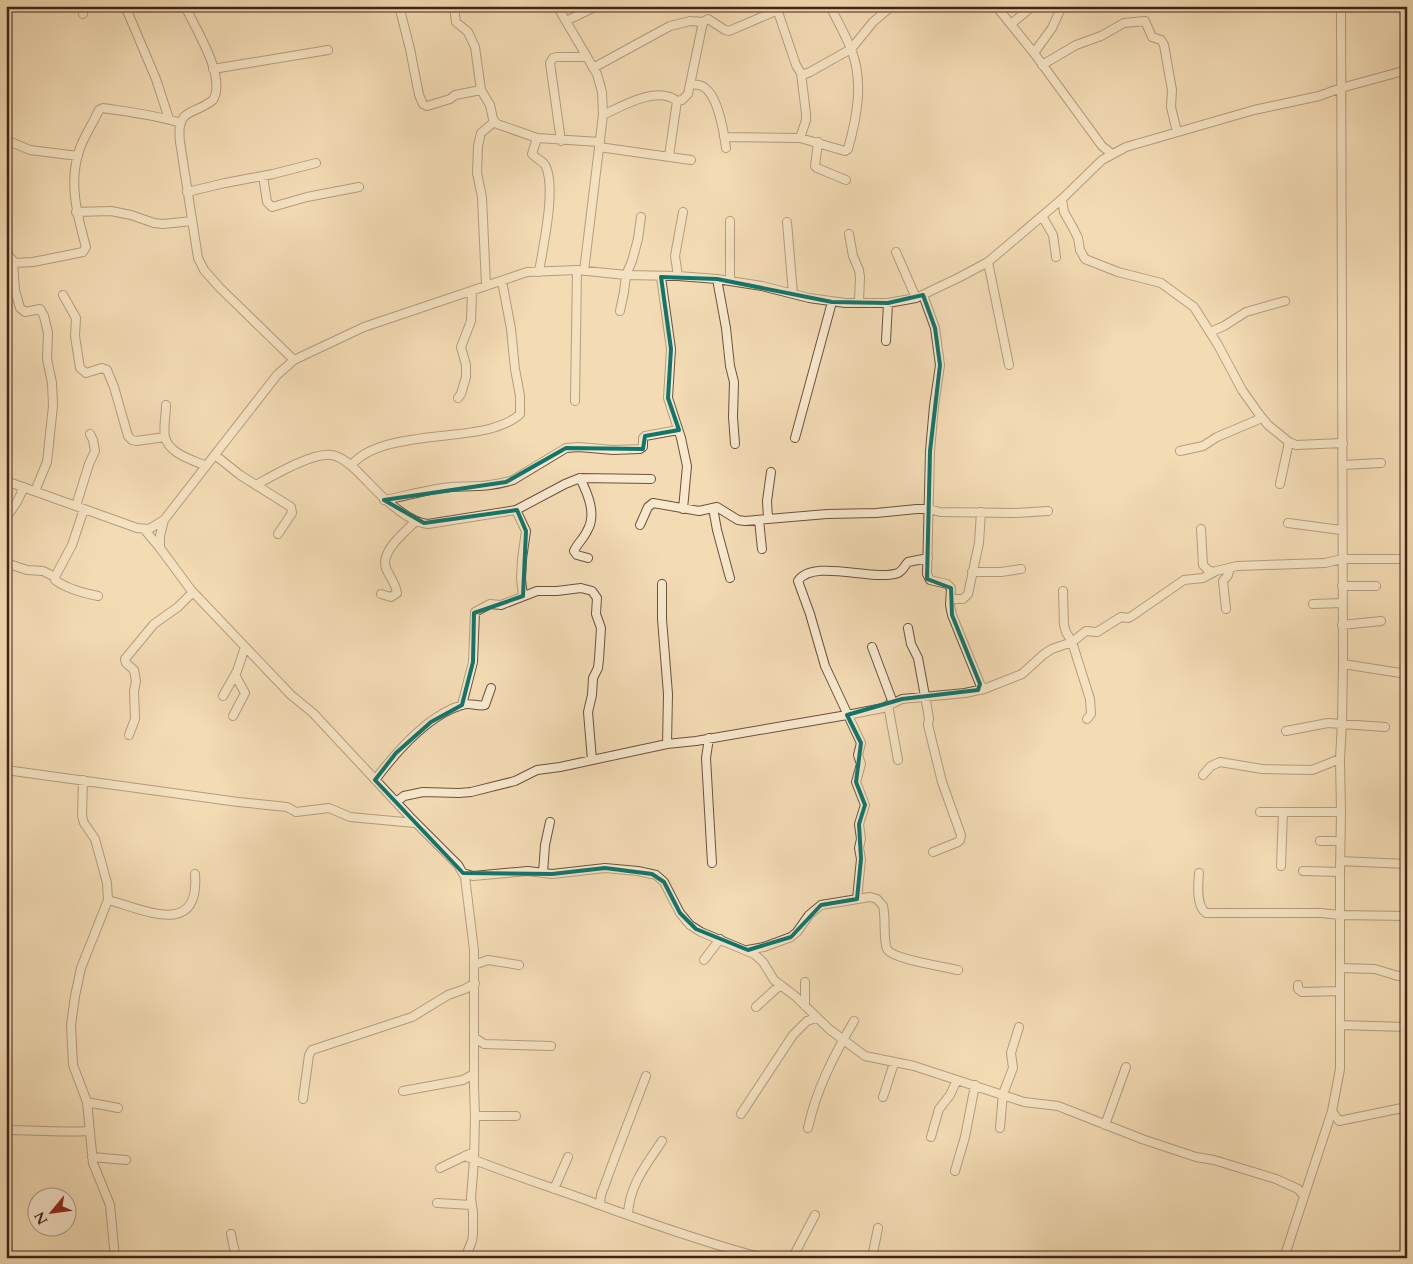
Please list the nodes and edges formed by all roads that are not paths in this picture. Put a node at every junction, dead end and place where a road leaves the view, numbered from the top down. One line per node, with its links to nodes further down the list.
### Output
1 (125, 6): 31 (street)
2 (399, 6): 28 (street)
3 (454, 6): 28 (street)
4 (557, 6): 14 (street)
5 (597, 6): 14 (street)
6 (830, 6): 17 (street)
7 (892, 6): 17 (street)
8 (996, 6): 16 (street)
9 (1033, 6): 16 (street)
10 (1062, 6): 19 (street)
11 (1342, 6): 27 (street)
12 (186, 7): 22 (street)
13 (777, 8): 15 (street); 25 (street)
14 (566, 22): 20 (street)
15 (703, 22): 23 (street); 26 (street)
16 (1011, 24): 19 (street)
17 (851, 49): 25 (street); 40 (street)
18 (328, 50): 22 (street)
19 (1034, 53): 21 (street)
20 (587, 57): 23 (street); 39 (street)
21 (1042, 65): 34 (street); 42 (street)
22 (213, 68): 33 (street)
23 (593, 68): 30 (street)
24 (1407, 70): 27 (street)
25 (801, 73): 37 (street)
26 (690, 84): 29 (street); 35 (street)
27 (1341, 88): 34 (street); 104 (street)
28 (481, 90): 32 (street)
29 (677, 101): 30 (street); 46 (street)
30 (603, 115): 41 (street)
31 (169, 119): 33 (street); 45 (street)
32 (494, 122): 36 (street); 81 (street)
33 (180, 123): 53 (street)
34 (1177, 132): 44 (street)
35 (724, 136): 37 (street); 43 (street)
36 (537, 138): 39 (street); 73 (street)
37 (800, 138): 40 (street)
38 (6, 140): 45 (street)
39 (560, 141): 41 (street)
40 (818, 142): 51 (street)
41 (599, 145): 46 (street); 72 (street)
42 (1102, 146): 44 (street); 48 (street)
43 (726, 148)
44 (1112, 154): 48 (street)
45 (78, 156): 56 (street)
46 (669, 156): 47 (street)
47 (691, 160)
48 (1102, 160): 54 (street)
49 (316, 163): 50 (street)
50 (263, 176): 52 (street); 53 (street)
51 (846, 180)
52 (359, 187)
53 (187, 192): 61 (street)
54 (1062, 199): 55 (street); 58 (street)
55 (1052, 207): 58 (street); 59 (street)
56 (76, 212): 61 (street); 69 (street)
57 (683, 212): 76 (street)
58 (1064, 212): 91 (street)
59 (1042, 216): 68 (street); 71 (street)
60 (641, 218): 70 (street)
61 (192, 221): 93 (street)
62 (730, 221): 80 (street)
63 (787, 222): 83 (street)
64 (6, 231): 67 (street)
65 (850, 234): 88 (street)
66 (896, 252): 85 (street)
67 (7, 255): 69 (street)
68 (1056, 257)
69 (13, 262): 119 (street)
70 (632, 262): 74 (street); 75 (street)
71 (988, 262): 85 (street); 94 (street)
72 (580, 271): 73 (street); 74 (street); 96 (street)
73 (539, 272): 79 (street)
74 (626, 275): 75 (street); 90 (street)
75 (637, 275): 77 (street)
76 (678, 276): 77 (street); 78 (street)
77 (661, 277): 99 (street)
78 (717, 279): 80 (street); 105 (street)
79 (502, 281): 81 (street); 111 (street)
80 (730, 281): 83 (street)
81 (486, 286): 82 (street)
82 (472, 291): 93 (street); 95 (street)
83 (793, 294): 87 (street)
84 (63, 296): 101 (street)
85 (920, 296): 89 (street); 125 (street)
86 (1285, 301): 91 (street)
87 (832, 302): 88 (street); 102 (street)
88 (859, 302): 89 (street)
89 (888, 303): 92 (street)
90 (620, 311)
91 (1210, 332): 98 (street)
92 (886, 341)
93 (294, 360): 107 (street)
94 (1009, 365)
95 (458, 398)
96 (576, 401)
97 (166, 405): 101 (street)
98 (1262, 418): 103 (street); 106 (street)
99 (678, 430): 120 (street); 124 (street)
100 (90, 434): 121 (street)
101 (165, 436): 110 (street)
102 (795, 438)
103 (1290, 442): 104 (street); 116 (street)
104 (1343, 443): 109 (street)
105 (735, 444)
106 (1180, 451)
107 (215, 455): 110 (street); 117 (street)
108 (1381, 462): 109 (street)
109 (1343, 465): 138 (street)
110 (206, 466): 131 (street)
111 (351, 466): 117 (street); 120 (street)
112 (771, 472): 130 (street)
113 (580, 478): 114 (street); 126 (street); 142 (street)
114 (651, 479)
115 (6, 481): 118 (street)
116 (1280, 484)
117 (256, 485): 139 (street)
118 (24, 487): 119 (street); 129 (street)
119 (35, 491): 121 (street)
120 (384, 500): 133 (street)
121 (76, 506): 123 (street)
122 (714, 508): 124 (street); 132 (street); 152 (street)
123 (84, 509): 136 (street); 151 (street)
124 (683, 509): 135 (street)
125 (929, 509): 128 (street); 130 (street); 143 (street)
126 (516, 510): 133 (street); 160 (street)
127 (1048, 511): 128 (street)
128 (981, 512): 149 (street)
129 (6, 518)
130 (768, 519): 132 (street)
131 (164, 520): 136 (street); 140 (street)
132 (759, 520): 141 (street)
133 (416, 521): 158 (street)
134 (1288, 523): 138 (street)
135 (640, 525)
136 (144, 529): 140 (street)
137 (1201, 529): 150 (street)
138 (1342, 530): 144 (street)
139 (278, 534)
140 (160, 548): 157 (street)
141 (762, 550)
142 (588, 558)
143 (928, 558): 161 (street); 180 (street)
144 (1342, 559): 145 (street); 147 (street); 154 (street)
145 (1407, 559)
146 (12, 565): 151 (street)
147 (1230, 568): 150 (street); 164 (street)
148 (1021, 569): 149 (street)
149 (972, 572): 161 (street)
150 (1214, 572): 168 (street)
151 (55, 577): 159 (street)
152 (730, 578)
153 (662, 584): 189 (street)
154 (1342, 586): 155 (street); 162 (street)
155 (1376, 586)
156 (1063, 591): 168 (street)
157 (193, 592): 169 (street); 186 (street)
158 (382, 594)
159 (98, 596)
160 (523, 596): 179 (street); 192 (street)
161 (951, 599): 175 (street)
162 (1342, 603): 163 (street); 166 (street)
163 (1313, 604)
164 (1226, 609)
165 (1381, 621): 166 (street)
166 (1342, 625): 171 (street)
167 (908, 628): 177 (street)
168 (1072, 642): 175 (street); 182 (street)
169 (245, 647): 173 (street); 197 (street)
170 (872, 647): 178 (street)
171 (1343, 664): 172 (street); 183 (street)
172 (1407, 674)
173 (235, 675): 176 (street); 181 (street)
174 (491, 688): 179 (street)
175 (981, 688): 177 (street)
176 (223, 696)
177 (925, 697): 178 (street); 208 (street)
178 (891, 704): 180 (street); 193 (street)
179 (462, 705): 197 (street)
180 (847, 715): 187 (street); 221 (street)
181 (233, 716)
182 (1086, 720)
183 (1342, 723): 184 (street); 185 (street); 191 (street)
184 (1385, 727)
185 (1286, 731)
186 (129, 735)
187 (709, 738): 188 (street); 190 (street)
188 (696, 741): 189 (street); 190 (street)
189 (667, 744): 192 (street)
190 (706, 758): 210 (street)
191 (1340, 759): 195 (street); 202 (street)
192 (592, 760): 198 (street)
193 (898, 760)
194 (6, 770): 196 (street)
195 (1203, 775)
196 (83, 780): 203 (street); 222 (street)
197 (375, 780): 198 (street)
198 (396, 802): 199 (street)
199 (404, 812): 203 (street); 205 (street)
200 (1260, 812): 201 (street)
201 (1284, 812): 202 (street); 212 (street)
202 (1341, 812): 207 (street)
203 (398, 822): 205 (street)
204 (550, 822): 216 (street)
205 (415, 823): 215 (street)
206 (1320, 841): 207 (street)
207 (1340, 841): 209 (street)
208 (933, 852)
209 (1340, 861): 211 (street); 214 (street)
210 (712, 863)
211 (1407, 864)
212 (1281, 866)
213 (1303, 871): 214 (street)
214 (1340, 872): 223 (street)
215 (463, 873): 219 (street); 220 (street)
216 (543, 873): 219 (street); 225 (street)
217 (1198, 873): 223 (street)
218 (195, 874): 222 (street)
219 (473, 876): 220 (street)
220 (466, 883): 226 (street)
221 (857, 899): 227 (street); 233 (street)
222 (108, 900): 265 (street)
223 (1340, 915): 224 (street); 232 (street)
224 (1407, 916)
225 (720, 939): 227 (street); 229 (street)
226 (474, 950): 228 (street); 230 (street)
227 (752, 950): 236 (street)
228 (488, 960): 230 (street); 231 (street)
229 (704, 960)
230 (474, 965): 238 (street)
231 (519, 965)
232 (1340, 968): 234 (street); 239 (street)
233 (958, 970)
234 (1407, 975)
235 (805, 982): 241 (street)
236 (780, 985): 240 (street); 241 (street)
237 (1298, 986): 239 (street)
238 (475, 987): 248 (street); 264 (street)
239 (1340, 991): 245 (street)
240 (756, 1007)
241 (807, 1009): 242 (street); 243 (street)
242 (816, 1018): 243 (street); 249 (street)
243 (807, 1021): 269 (street)
244 (854, 1021): 249 (street)
245 (1340, 1025): 247 (street); 268 (street)
246 (1019, 1027): 262 (street)
247 (1407, 1027)
248 (475, 1038): 250 (street); 252 (street)
249 (843, 1040): 253 (street); 275 (street)
250 (484, 1044): 251 (street); 252 (street)
251 (551, 1046)
252 (475, 1050): 255 (street)
253 (894, 1063): 258 (street); 263 (street)
254 (1126, 1067): 274 (street)
255 (474, 1074): 257 (street); 260 (street)
256 (646, 1076): 294 (street)
257 (463, 1080): 260 (street); 261 (street)
258 (957, 1080): 259 (street); 279 (street)
259 (975, 1085): 262 (street); 288 (street)
260 (474, 1087): 270 (street)
261 (402, 1091)
262 (1003, 1094): 274 (street); 276 (street)
263 (883, 1097)
264 (303, 1099)
265 (86, 1102): 266 (street); 278 (street)
266 (118, 1108)
267 (1407, 1108): 272 (street)
268 (1332, 1111): 272 (street); 273 (street)
269 (740, 1114)
270 (475, 1116): 271 (street); 281 (street)
271 (516, 1116)
272 (1337, 1119): 273 (street)
273 (1328, 1122): 289 (street)
274 (1105, 1125): 291 (street)
275 (808, 1128)
276 (1000, 1128)
277 (6, 1130): 278 (street)
278 (88, 1131): 283 (street)
279 (931, 1137)
280 (662, 1141): 296 (street)
281 (474, 1149): 282 (street); 286 (street)
282 (465, 1156): 286 (street); 287 (street)
283 (92, 1157): 285 (street); 304 (street)
284 (568, 1157): 290 (street)
285 (126, 1160)
286 (474, 1160): 290 (street); 295 (street)
287 (440, 1168)
288 (955, 1171)
289 (1308, 1186): 291 (street); 292 (street)
290 (554, 1189): 294 (street)
291 (1298, 1189): 292 (street)
292 (1304, 1196): 308 (street)
293 (437, 1203): 295 (street)
294 (596, 1204): 296 (street)
295 (472, 1205): 301 (street)
296 (625, 1214): 306 (street)
297 (815, 1215): 302 (street)
298 (878, 1228): 307 (street)
299 (231, 1234): 305 (street)
300 (6, 1240): 303 (street)
301 (466, 1257)
302 (792, 1257)
303 (8, 1258)
304 (115, 1258)
305 (236, 1258)
306 (763, 1258)
307 (872, 1258)
308 (1284, 1258)

